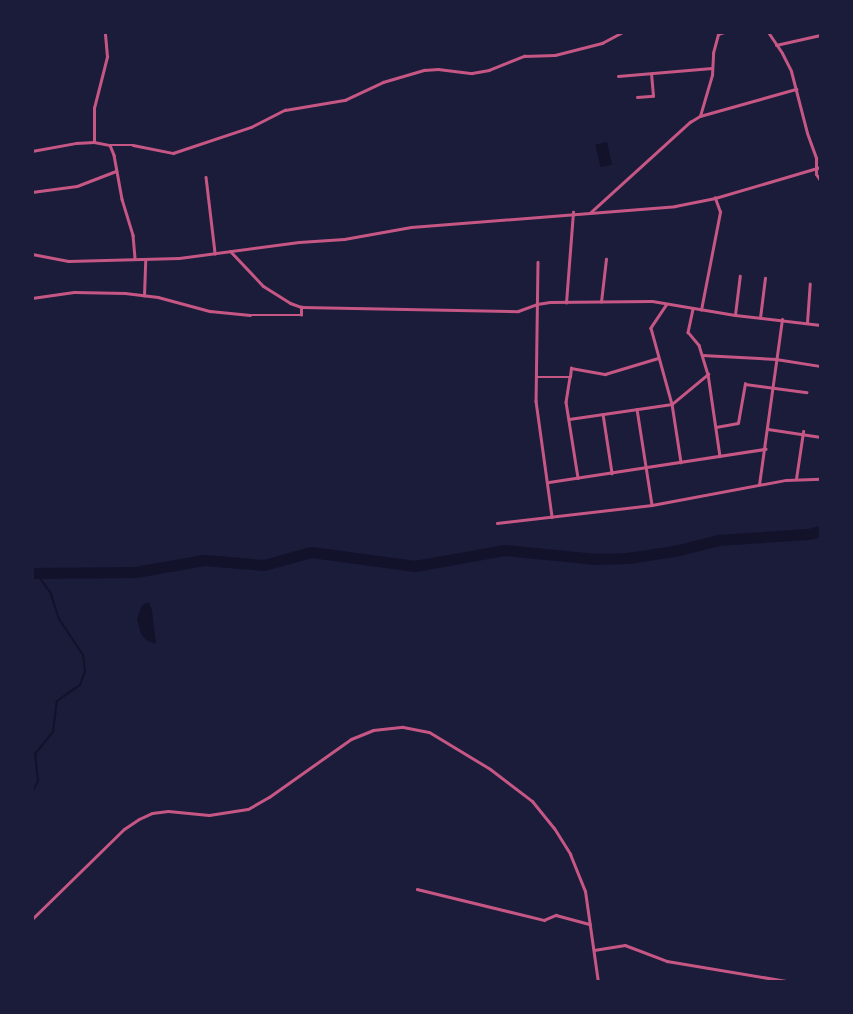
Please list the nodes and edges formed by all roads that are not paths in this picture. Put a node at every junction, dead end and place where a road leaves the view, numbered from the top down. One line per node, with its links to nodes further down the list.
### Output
1 (105, 32): 13 (street)
2 (623, 32): 14 (street)
3 (724, 32): 7 (street)
4 (768, 32): 6 (street)
5 (820, 35): 6 (street)
6 (776, 45): 10 (street)
7 (712, 68): 8 (street); 12 (street)
8 (651, 74): 9 (street); 11 (street)
9 (618, 76)
10 (796, 89): 12 (street); 16 (street)
11 (637, 97)
12 (700, 116): 23 (street)
13 (94, 142): 14 (street); 15 (street)
14 (110, 145): 17 (street)
15 (32, 152)
16 (818, 167): 19 (street); 21 (street)
17 (116, 171): 20 (street); 28 (street)
18 (206, 177): 25 (street)
19 (820, 180)
20 (32, 192)
21 (715, 198): 23 (street); 42 (street)
22 (573, 212): 23 (street); 24 (street); 37 (street)
23 (591, 212)
24 (230, 251): 25 (street); 40 (street)
25 (215, 253): 29 (street)
26 (32, 254): 28 (street)
27 (606, 259): 36 (street)
28 (135, 260): 29 (street)
29 (145, 260): 34 (street)
30 (538, 262): 38 (street)
31 (740, 276): 43 (street)
32 (765, 278): 44 (street)
33 (810, 284): 46 (street)
34 (144, 296): 35 (street); 40 (street)
35 (32, 298)
36 (601, 302): 37 (street); 39 (street)
37 (566, 303): 38 (street)
38 (537, 304): 40 (street); 53 (street)
39 (667, 304): 41 (street); 49 (street)
40 (301, 307)
41 (693, 309): 42 (street); 48 (street)
42 (701, 310): 43 (street)
43 (735, 315): 44 (street)
44 (760, 318): 45 (street)
45 (782, 320): 46 (street); 50 (street)
46 (807, 323): 47 (street)
47 (820, 326)
48 (702, 355): 50 (street); 52 (street)
49 (658, 358): 54 (street); 57 (street)
50 (776, 359): 51 (street); 55 (street)
51 (820, 366)
52 (708, 374): 57 (street); 61 (street)
53 (537, 377): 54 (street); 73 (street)
54 (570, 377): 60 (street)
55 (773, 387): 56 (street); 61 (street); 62 (street)
56 (806, 392)
57 (672, 404): 58 (street); 67 (street)
58 (637, 409): 59 (street); 68 (street)
59 (603, 414): 60 (street); 69 (street)
60 (569, 419): 70 (street)
61 (716, 427): 66 (street)
62 (767, 430): 63 (street); 65 (street)
63 (803, 432): 64 (street); 71 (street)
64 (820, 436)
65 (764, 449): 66 (street); 74 (street)
66 (720, 456): 67 (street)
67 (681, 462): 68 (street)
68 (646, 467): 69 (street); 75 (street)
69 (612, 473): 70 (street)
70 (578, 478): 73 (street)
71 (796, 479): 72 (street); 74 (street)
72 (820, 479)
73 (549, 482): 76 (street)
74 (759, 485): 75 (street)
75 (652, 505): 76 (street)
76 (552, 517): 77 (street)
77 (497, 523)
78 (417, 889): 80 (street)
79 (32, 920): 80 (street)
80 (591, 924): 81 (street)
81 (594, 950): 82 (street); 83 (street)
82 (598, 982)
83 (793, 982)

